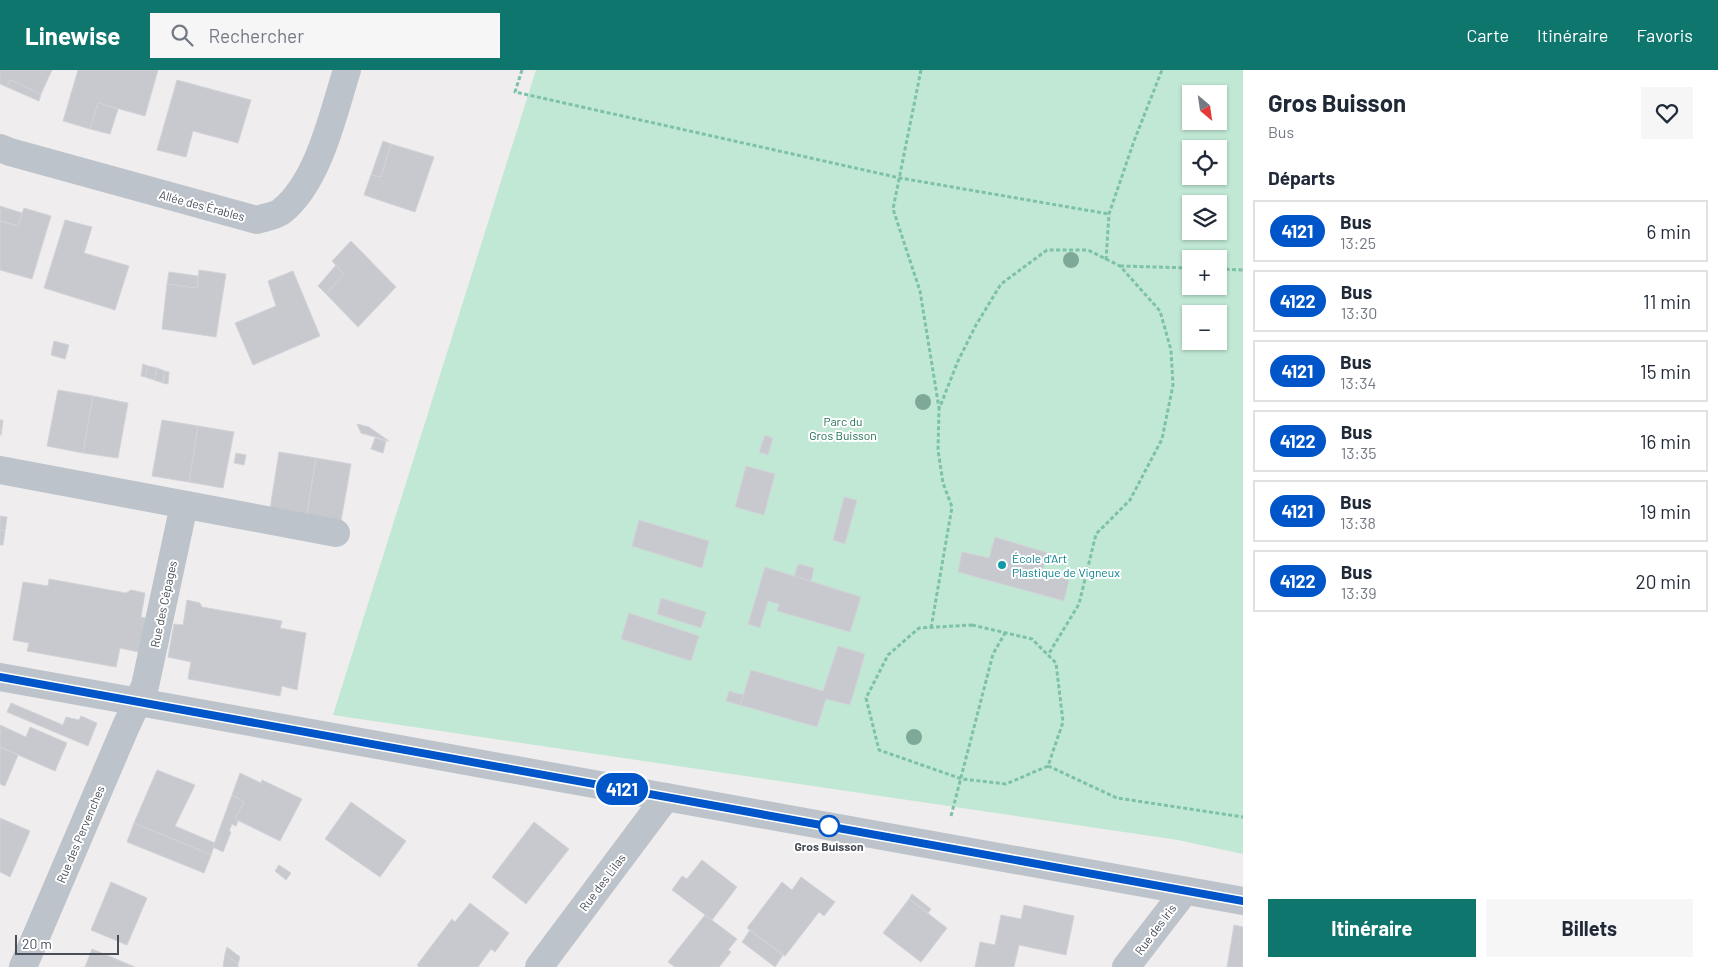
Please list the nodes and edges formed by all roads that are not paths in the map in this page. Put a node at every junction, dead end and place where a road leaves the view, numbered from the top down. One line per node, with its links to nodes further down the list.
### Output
1 (347, 70): 2 (street, Allée des Érables)
2 (0, 148)
3 (0, 470): 4 (street)
4 (184, 505): 5 (street); 7 (street, Rue des Cépages)
5 (336, 533)
6 (0, 677): 7 (street)
7 (137, 701): 8 (street); 11 (street, Rue des Pervenches)
8 (666, 797): 9 (street); 12 (street, Rue des Lilas)
9 (1184, 892): 10 (street); 13 (street, Rue des Iris)
10 (1243, 901)
11 (24, 967)
12 (538, 967)
13 (1126, 967)

